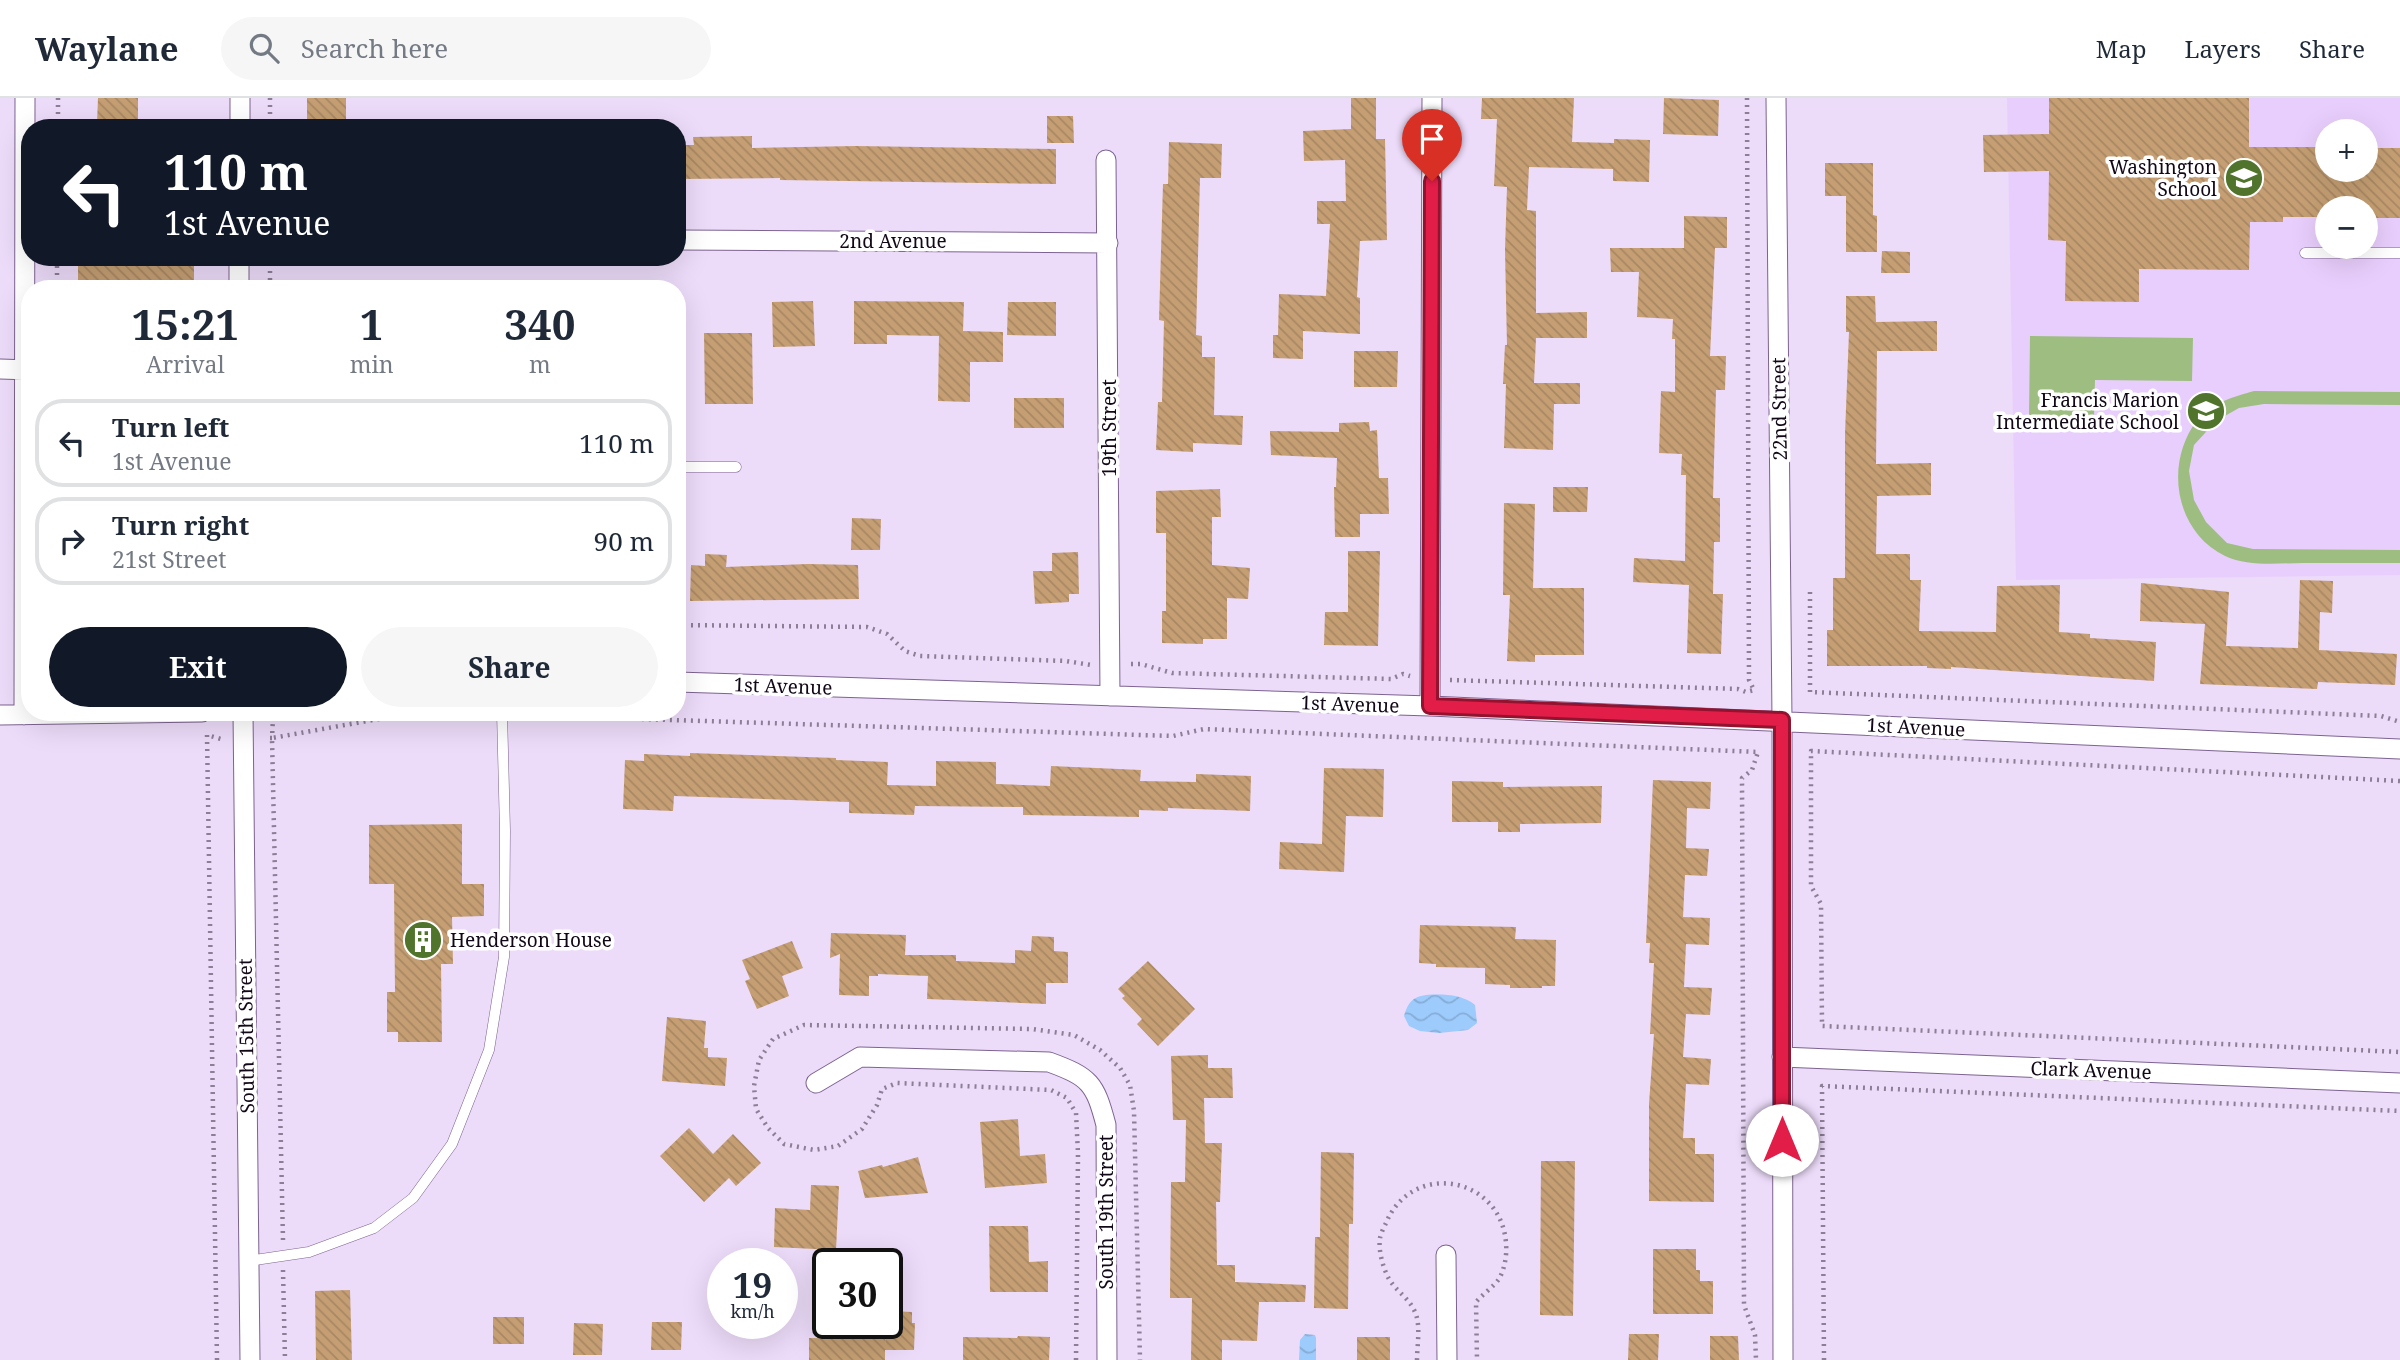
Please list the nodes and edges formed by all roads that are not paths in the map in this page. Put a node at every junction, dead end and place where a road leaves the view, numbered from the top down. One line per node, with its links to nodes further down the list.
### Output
1 (25, 98): 5 (street)
2 (240, 98): 6 (street)
3 (1432, 98): 18 (street)
4 (1776, 98): 21 (street, 22nd Street)
5 (25, 119)
6 (240, 119)
7 (1107, 160): 9 (street, 19th Street)
8 (686, 240): 9 (street, 2nd Avenue)
9 (1108, 243): 17 (street, 19th Street)
10 (2400, 253): 11 (lane)
11 (2305, 254)
12 (0, 369): 13 (street)
13 (21, 370)
14 (686, 467): 15 (lane)
15 (736, 467)
16 (686, 682): 17 (street, 1st Avenue)
17 (1110, 696): 18 (street, 1st Avenue)
18 (1430, 706): 21 (street, 1st Avenue)
19 (0, 715): 20 (street)
20 (21, 716)
21 (1782, 720): 24 (street, 1st Avenue); 25 (street, 22nd Street)
22 (243, 721): 29 (street, South 15th Street)
23 (502, 721): 29 (lane)
24 (2400, 749)
25 (1782, 1057): 27 (street, Clark Avenue); 33 (street, 22nd Street)
26 (816, 1083): 31 (street, South 19th Street)
27 (2400, 1083)
28 (1446, 1255): 32 (street)
29 (248, 1261): 30 (street, South 15th Street)
30 (250, 1360)
31 (1107, 1360)
32 (1447, 1360)
33 (1783, 1360)

